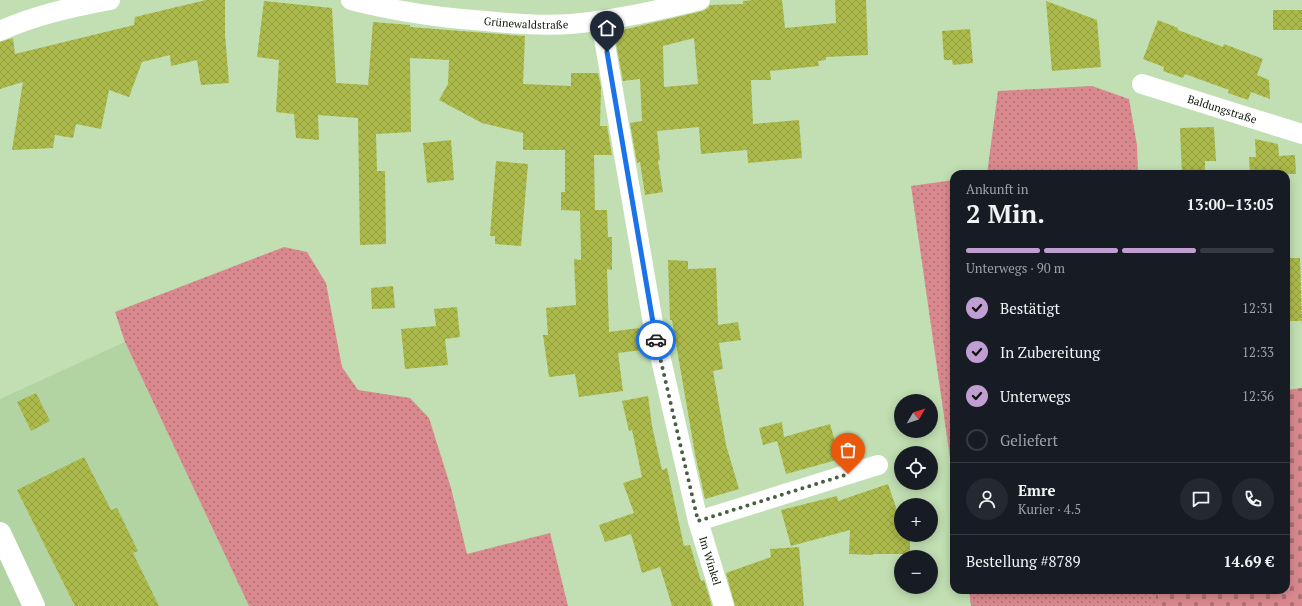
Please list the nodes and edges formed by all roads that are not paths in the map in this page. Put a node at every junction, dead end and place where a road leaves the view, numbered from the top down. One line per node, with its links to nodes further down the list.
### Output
1 (110, 0): 5 (street)
2 (351, 0): 4 (street, Grünewaldstraße)
3 (700, 0): 4 (street, Grünewaldstraße)
4 (602, 21): 9 (street, Im Winkel)
5 (0, 31)
6 (1142, 84): 7 (street, Baldungstraße)
7 (1302, 134)
8 (878, 465): 9 (street)
9 (698, 521): 12 (street, Im Winkel)
10 (0, 533): 11 (street)
11 (34, 606)
12 (724, 606)

